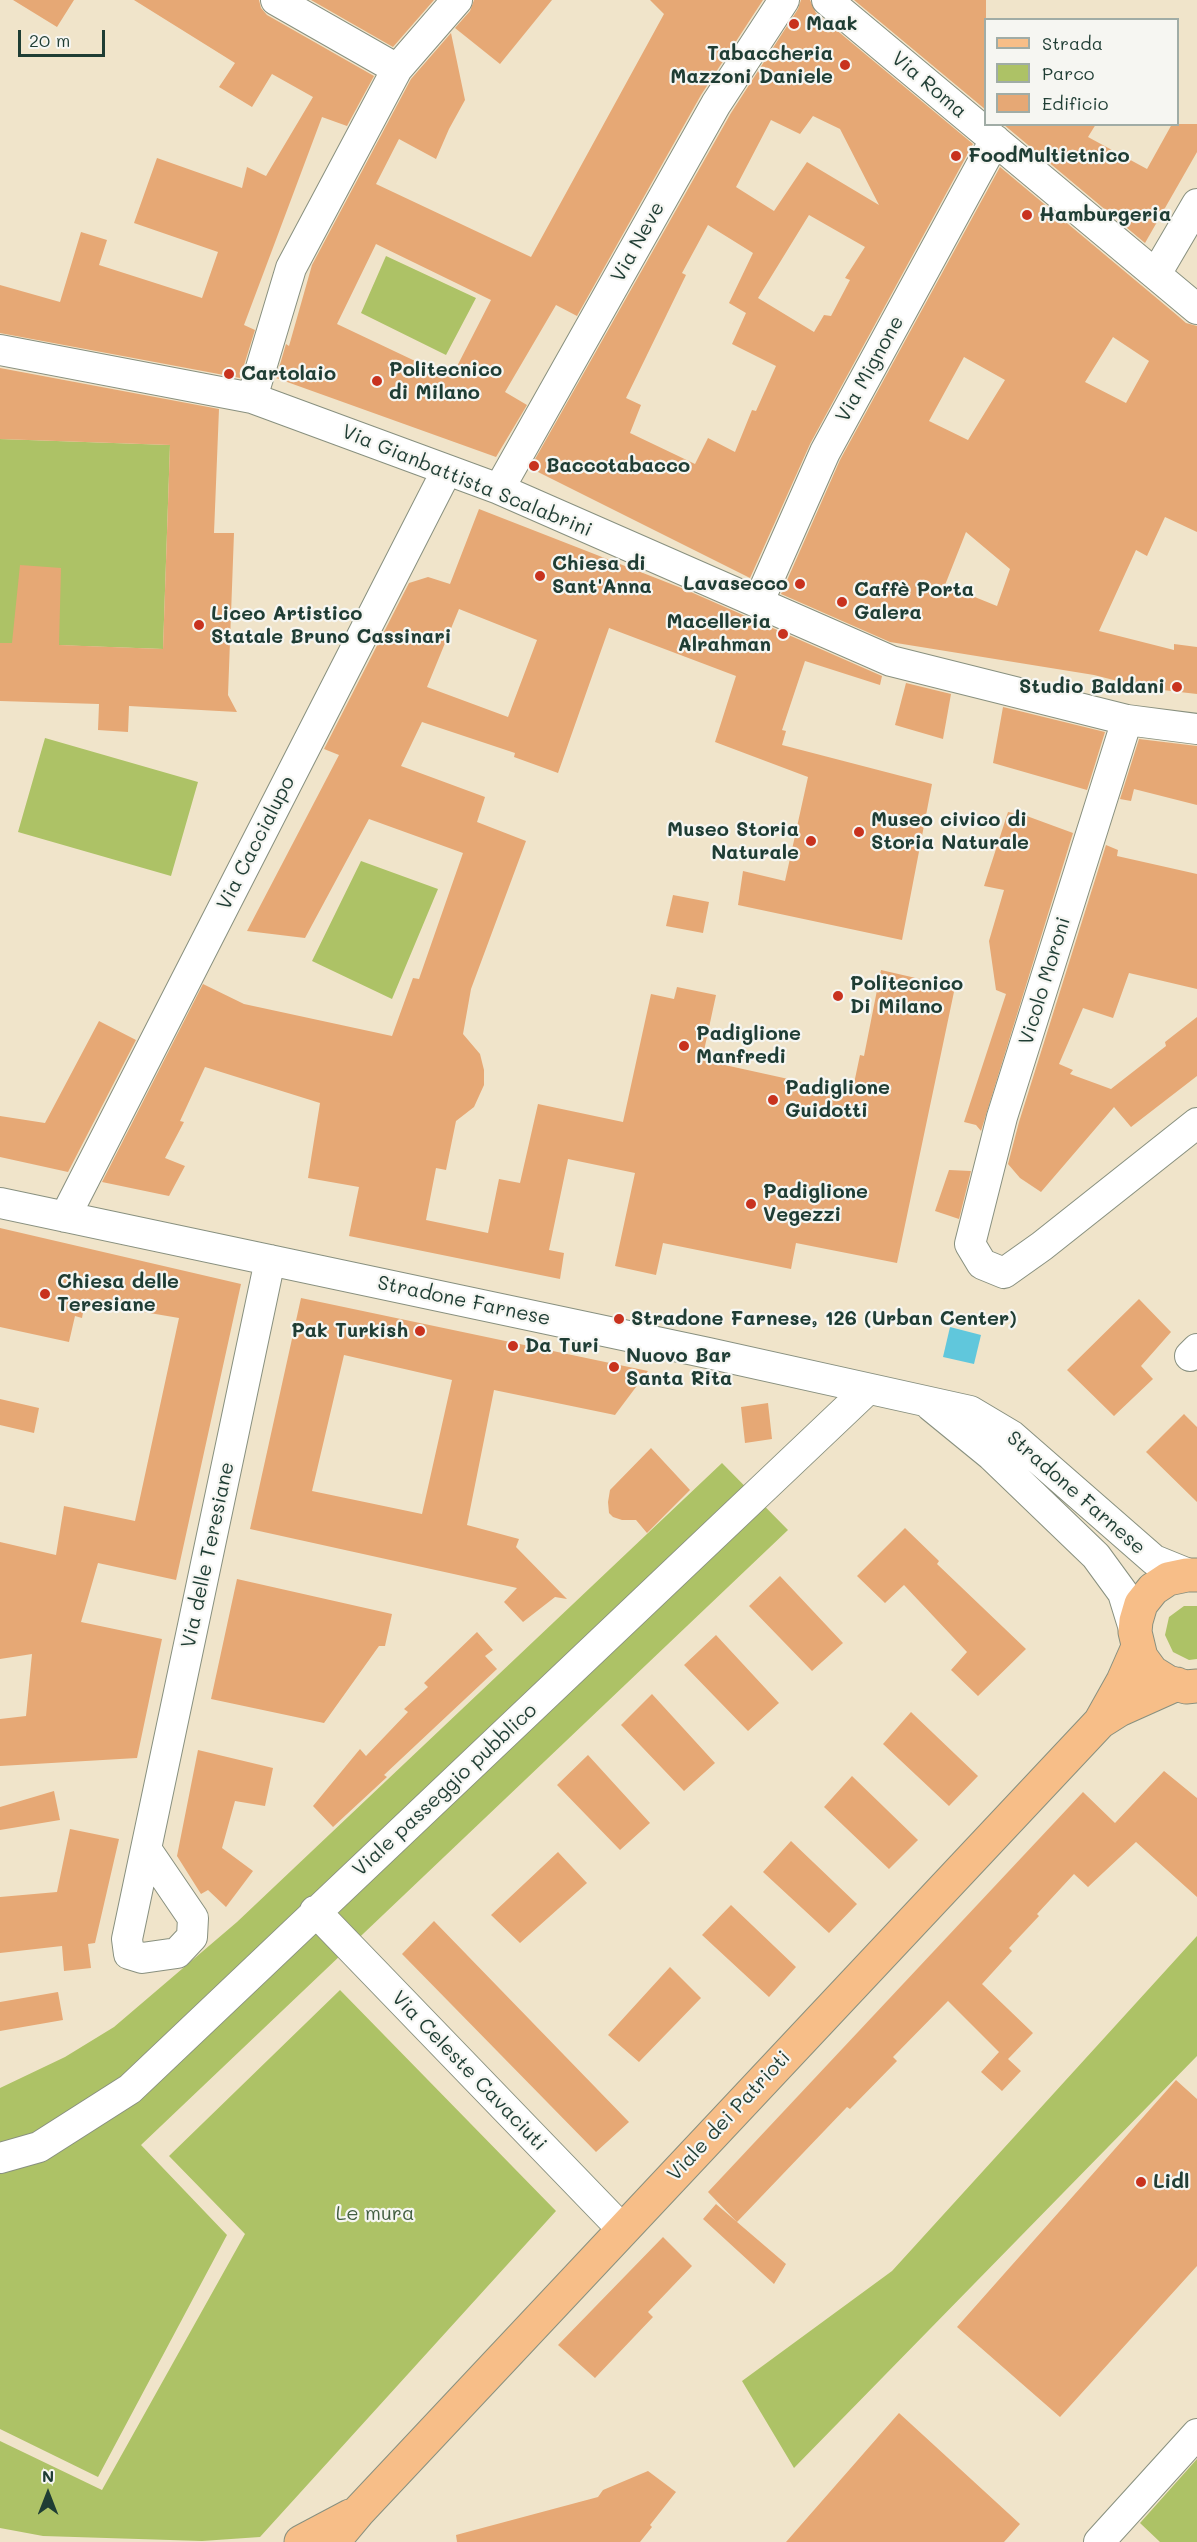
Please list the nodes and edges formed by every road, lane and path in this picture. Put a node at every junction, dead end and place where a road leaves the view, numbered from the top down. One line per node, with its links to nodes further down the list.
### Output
1 (276, 0): 5 (street)
2 (457, 0): 5 (street)
3 (784, 0): 13 (street, Via Neve)
4 (826, 0): 6 (street, Via Roma)
5 (397, 69): 11 (street)
6 (995, 140): 8 (street, Via Roma); 14 (street, Via Mignone)
7 (1197, 204): 8 (street)
8 (1156, 274): 9 (street, Via Roma)
9 (1197, 309)
10 (0, 350): 11 (street, Via Gianbattista Scalabrini)
11 (252, 398): 12 (street, Via Gianbattista Scalabrini)
12 (447, 470): 13 (street, Via Gianbattista Scalabrini); 19 (street, Via Caccialupo)
13 (499, 489): 14 (street, Via Gianbattista Scalabrini)
14 (758, 603): 15 (street, Via Gianbattista Scalabrini)
15 (1127, 720): 16 (street, Via Gianbattista Scalabrini); 17 (street, Vicolo Moroni)
16 (1197, 729)
17 (1197, 1123)
18 (0, 1203): 19 (street, Stradone Farnese)
19 (65, 1217): 20 (street, Stradone Farnese)
20 (270, 1260): 21 (street, Stradone Farnese); 27 (street, Via delle Teresiane)
21 (868, 1389): 22 (street, Stradone Farnese); 28 (street, Viale passeggio pubblico)
22 (927, 1402): 23 (street, Stradone Farnese); 24 (street, Stradone Farnese)
23 (1194, 1575): 24 (main road, Viale dei Patrioti)
24 (1136, 1639): 25 (main road); 26 (main road, Viale dei Patrioti)
25 (1187, 1685): 26 (main road, Viale dei Patrioti)
26 (1100, 1722): 30 (main road, Viale dei Patrioti)
27 (146, 1849)
28 (315, 1911): 29 (street, Viale passeggio pubblico); 30 (street, Via Celeste Cavaciuti)
29 (0, 2158)
30 (623, 2230): 32 (main road, Viale dei Patrioti)
31 (1197, 2434): 35 (street)
32 (359, 2511): 33 (main road, Viale dei Patrioti); 34 (main road, Viale dei Patrioti)
33 (301, 2542)
34 (333, 2542)
35 (1099, 2542)

